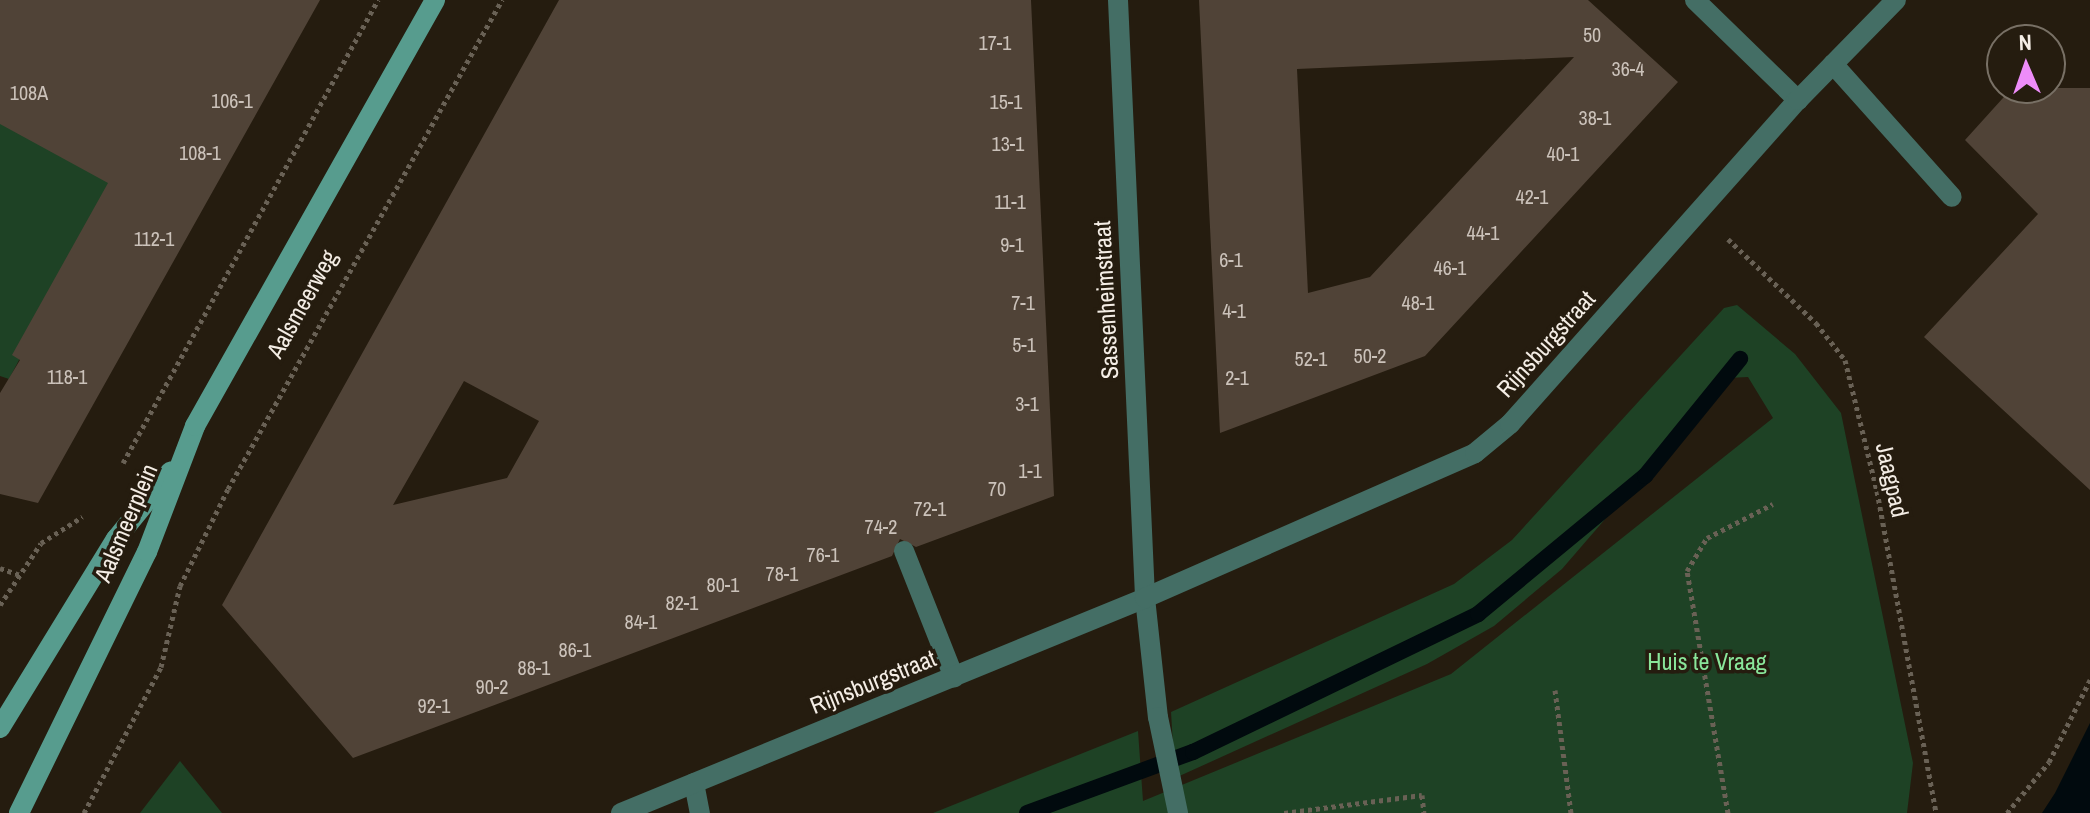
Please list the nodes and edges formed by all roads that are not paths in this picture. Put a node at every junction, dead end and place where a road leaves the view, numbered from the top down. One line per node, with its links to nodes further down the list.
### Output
1 (435, 0): 8 (main road, Aalsmeerweg)
2 (1118, 0): 10 (street, Sassenheimstraat)
3 (1695, 0): 6 (street)
4 (1896, 0): 5 (street, Rijnsburgstraat)
5 (1833, 64): 6 (street, Rijnsburgstraat); 7 (street)
6 (1798, 100): 10 (street, Rijnsburgstraat)
7 (1952, 197)
8 (181, 459): 12 (main road, Aalsmeerplein); 14 (main road, Aalsmeerplein)
9 (904, 551): 11 (street)
10 (1145, 598): 11 (street, Rijnsburgstraat); 17 (street)
11 (954, 677): 13 (street, Rijnsburgstraat)
12 (0, 728)
13 (694, 783): 15 (street, Rijnsburgstraat); 16 (street)
14 (19, 813)
15 (621, 813)
16 (700, 813)
17 (1178, 813)

